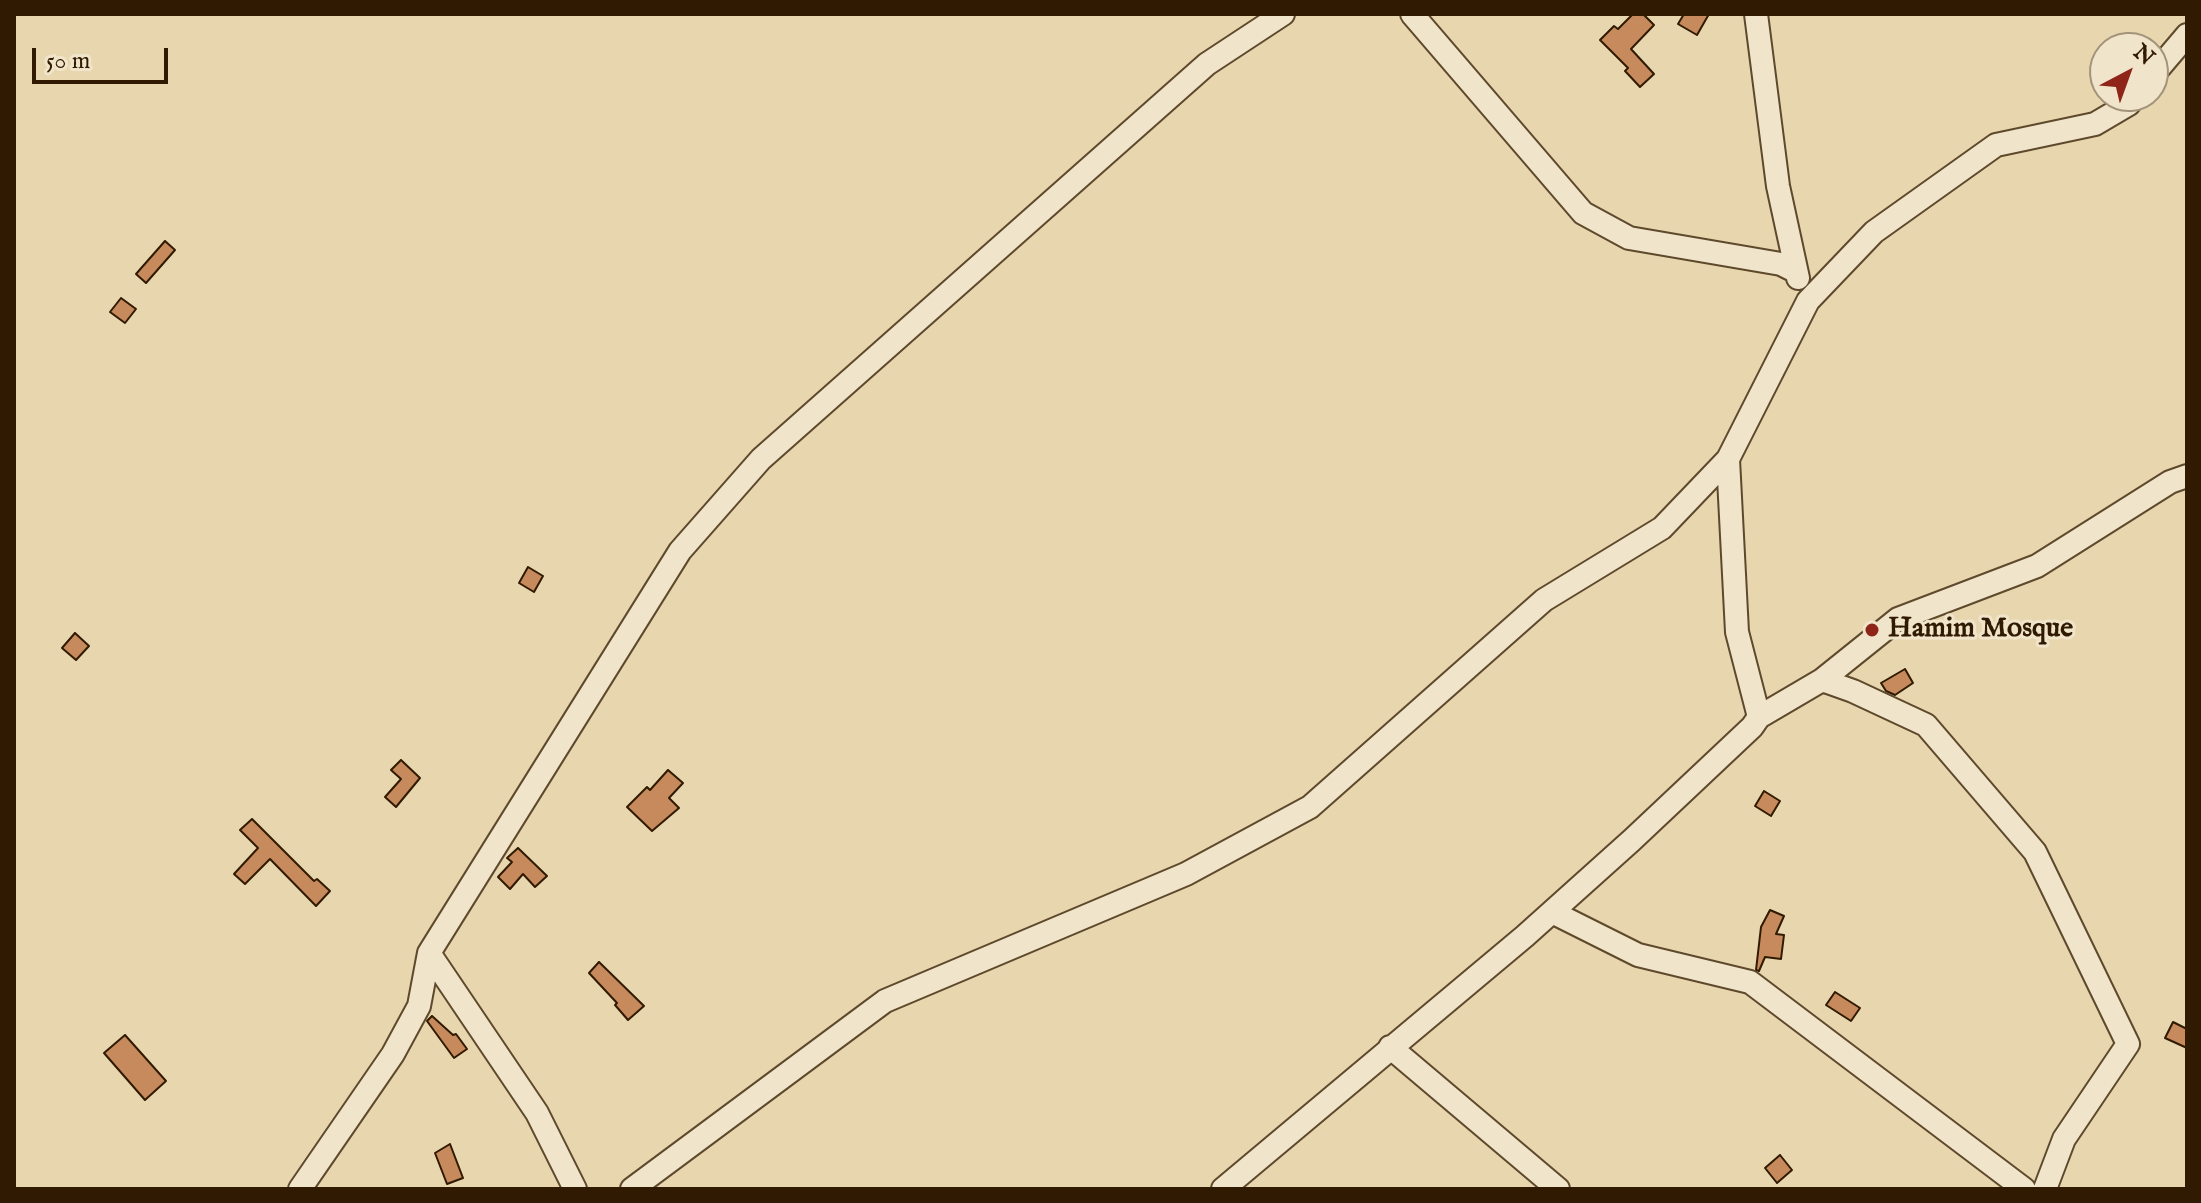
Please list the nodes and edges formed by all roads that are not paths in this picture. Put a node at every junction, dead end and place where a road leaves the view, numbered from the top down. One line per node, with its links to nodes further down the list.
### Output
1 (1283, 14): 14 (street)
2 (1412, 14): 7 (street)
3 (1756, 14): 7 (street)
4 (2187, 35): 5 (street)
5 (2169, 56)
6 (2115, 112): 8 (street)
7 (1795, 271): 8 (street)
8 (1808, 301): 9 (street)
9 (1728, 459): 12 (street); 18 (street)
10 (2187, 476): 11 (street)
11 (1822, 680): 12 (street); 22 (street)
12 (1759, 717): 13 (street)
13 (1552, 912): 15 (street); 21 (street)
14 (429, 953): 16 (street); 17 (street)
15 (1390, 1047): 19 (street); 20 (street)
16 (300, 1189)
17 (575, 1189)
18 (632, 1189)
19 (1223, 1189)
20 (1558, 1189)
21 (2024, 1189)
22 (2045, 1189)

